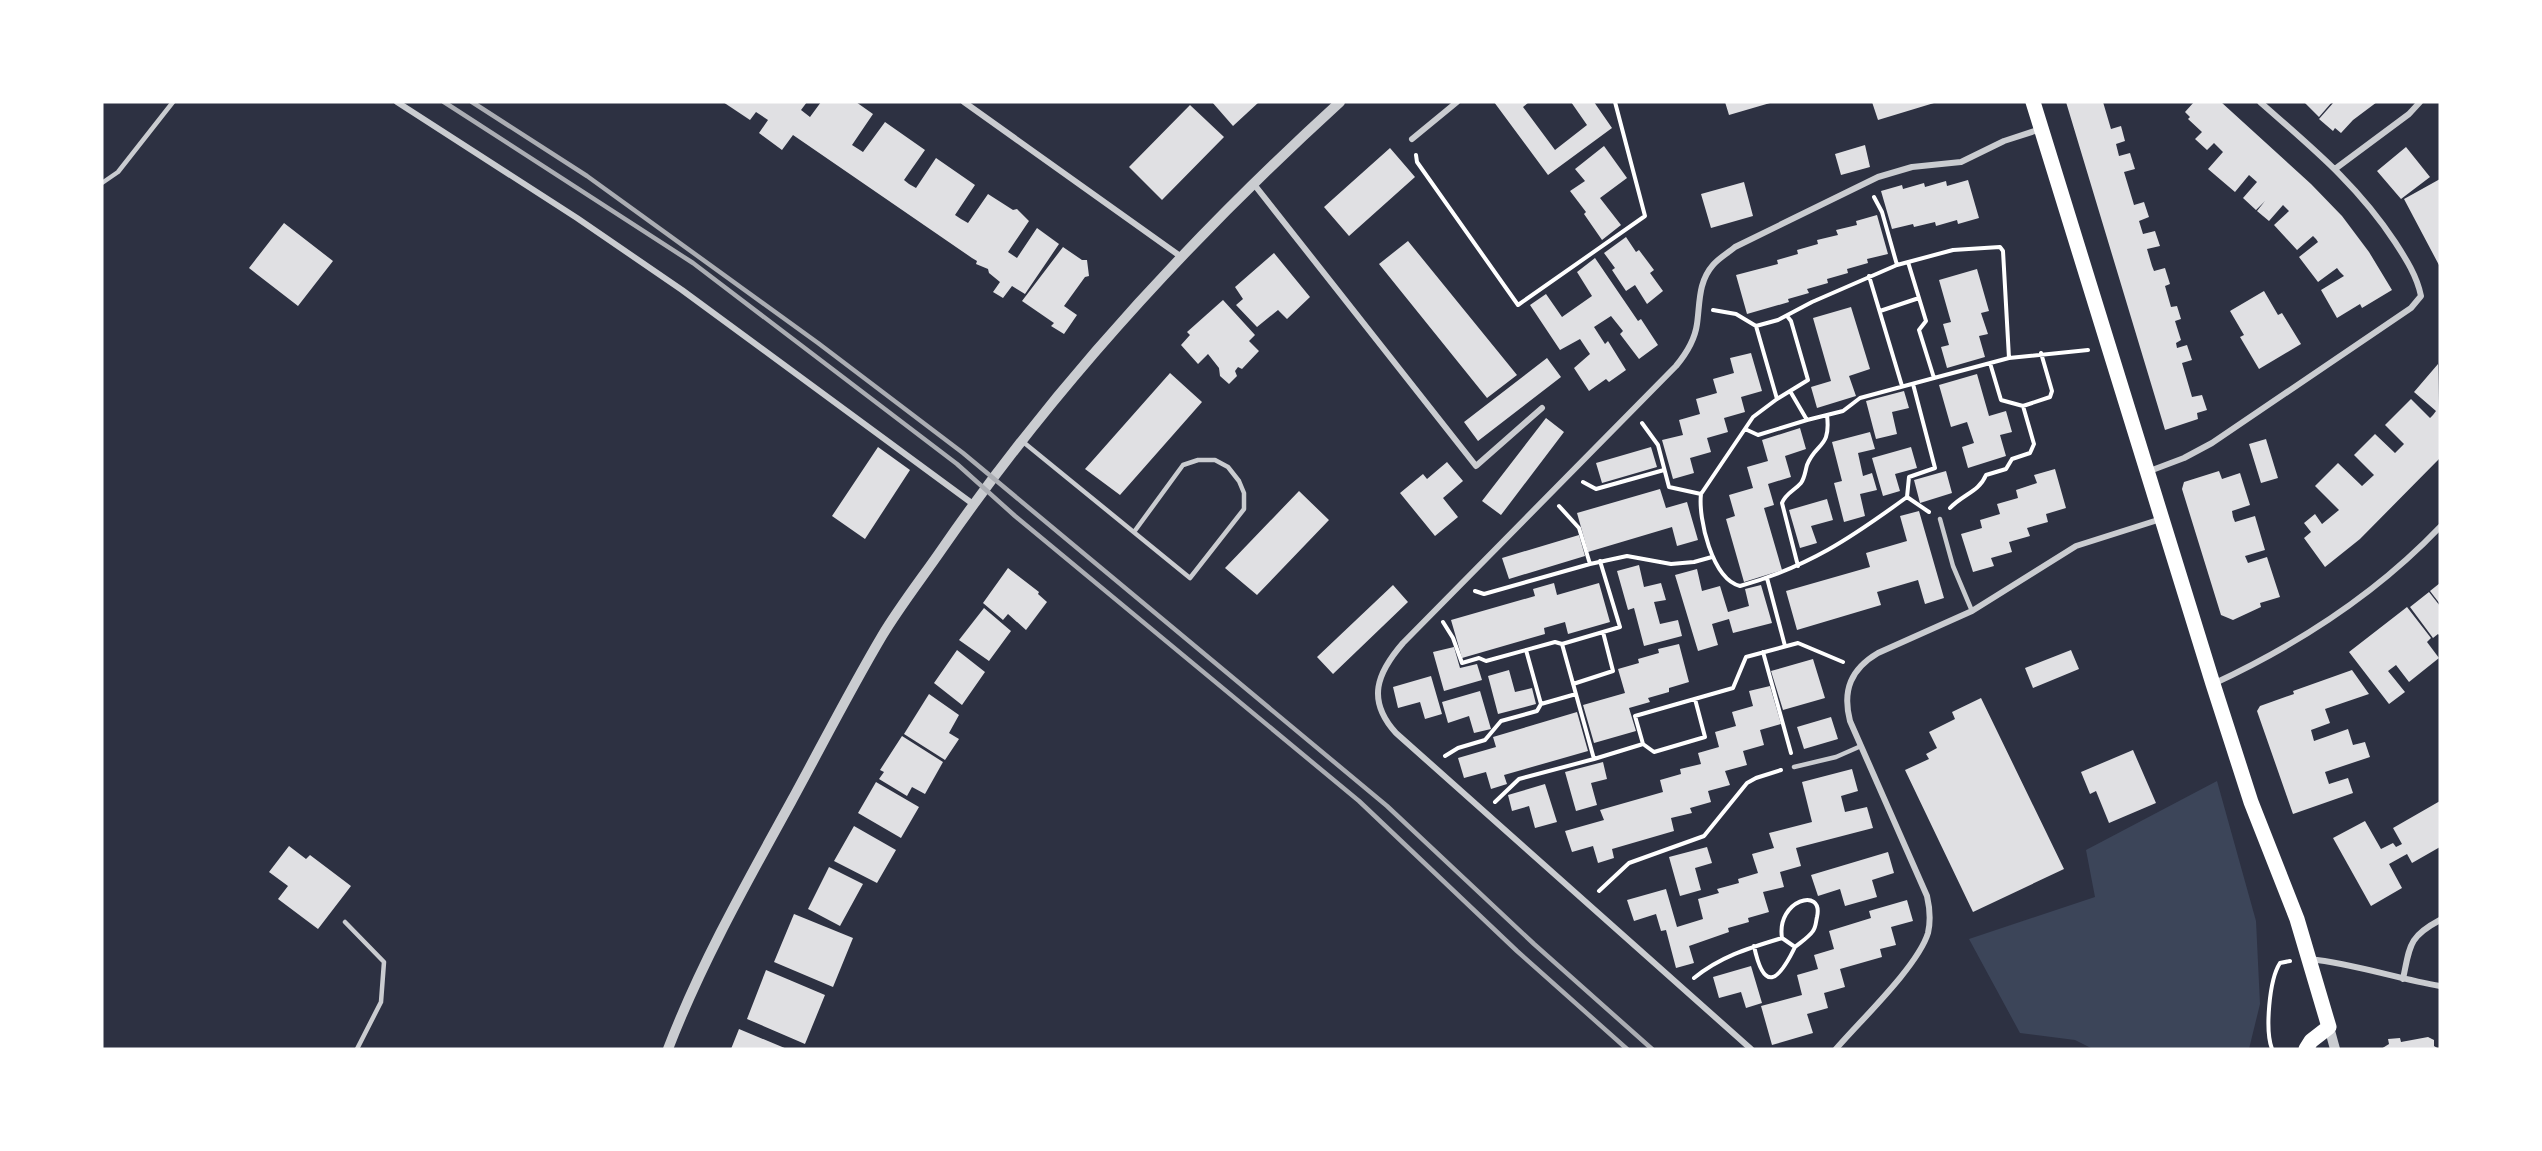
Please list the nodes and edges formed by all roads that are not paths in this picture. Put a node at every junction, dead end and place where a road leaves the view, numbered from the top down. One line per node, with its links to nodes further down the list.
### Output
1 (173, 102): 12 (lane)
2 (397, 102): 18 (street)
3 (964, 102): 14 (street)
4 (1340, 102): 13 (street)
5 (1457, 102): 10 (street)
6 (2033, 102): 9 (main road)
7 (2260, 102): 11 (street)
8 (2420, 102): 11 (street)
9 (2041, 129): 17 (main road); 35 (street)
10 (1412, 139)
11 (2335, 169): 17 (street)
12 (102, 183)
13 (1252, 183): 14 (street); 15 (street)
14 (1180, 256): 16 (street)
15 (1542, 408)
16 (1022, 441): 18 (street); 22 (lane)
17 (2147, 472): 20 (main road)
18 (974, 504): 34 (street)
19 (1940, 519): 23 (lane)
20 (2162, 519): 23 (street); 24 (main road)
21 (2440, 527): 24 (street)
22 (1134, 532): 22 (lane)
23 (1972, 611): 25 (street)
24 (2213, 684): 29 (main road)
25 (1861, 746): 26 (lane); 36 (street)
26 (1794, 767)
27 (2440, 920): 30 (street)
28 (345, 922): 33 (lane)
29 (2310, 959): 30 (street); 32 (main road)
30 (2403, 979): 31 (street)
31 (2440, 986)
32 (2329, 1027): 37 (main road); 38 (street)
33 (357, 1049)
34 (668, 1049)
35 (1750, 1049)
36 (1836, 1049)
37 (2306, 1049)
38 (2334, 1049)

